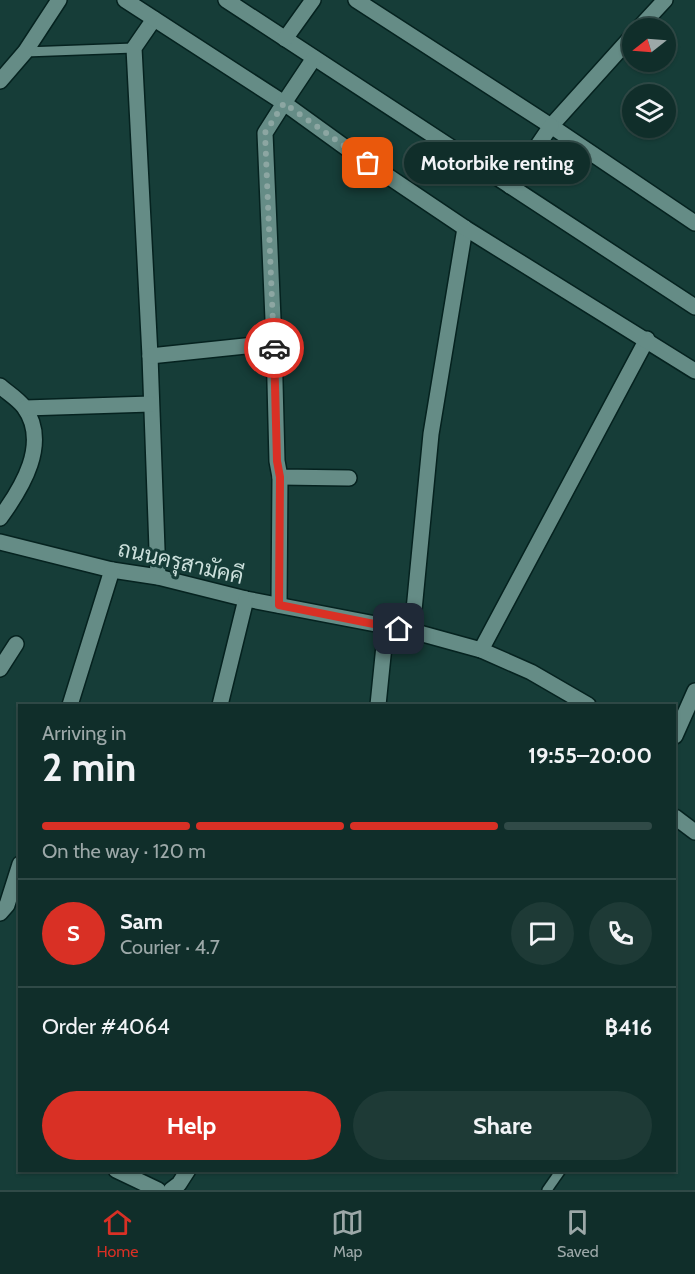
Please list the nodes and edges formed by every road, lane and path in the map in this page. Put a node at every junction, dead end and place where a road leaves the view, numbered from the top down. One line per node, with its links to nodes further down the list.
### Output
1 (59, 0): 12 (street)
2 (125, 0): 8 (street)
3 (226, 0): 9 (street)
4 (313, 0): 9 (street)
5 (356, 0): 16 (street)
6 (664, 0): 7 (street)
7 (648, 18)
8 (154, 19): 11 (street); 15 (street)
9 (285, 39): 13 (street)
10 (622, 47): 16 (street)
11 (134, 48): 12 (lane); 23 (street)
12 (25, 52): 14 (street)
13 (314, 58): 15 (street); 17 (street)
14 (0, 81)
15 (284, 103): 19 (street); 22 (street)
16 (551, 126): 17 (street); 18 (street)
17 (510, 186): 20 (street)
18 (695, 223)
19 (465, 228): 21 (street); 37 (street)
20 (695, 307)
21 (647, 339): 24 (street); 39 (street)
22 (274, 343): 23 (street); 28 (street)
23 (150, 356): 26 (street)
24 (695, 371)
25 (0, 386): 27 (street)
26 (151, 404): 27 (street); 33 (street)
27 (25, 408): 30 (street)
28 (280, 477): 29 (street); 35 (street)
29 (349, 478)
30 (0, 518)
31 (0, 542): 32 (street, ถนนครุสามัคคี)
32 (112, 570): 33 (street, ถนนครุสามัคคี); 42 (street)
33 (158, 577): 34 (street, ถนนครุสามัคคี)
34 (246, 599): 35 (street, ถนนครุสามัคคี); 43 (street)
35 (279, 605): 36 (street, ถนนครุสามัคคี)
36 (386, 626): 37 (street, ถนนครุสามัคคี); 44 (street)
37 (412, 631): 39 (street, ถนนครุสามัคคี)
38 (16, 644): 40 (street)
39 (481, 650): 45 (street, ถนนครุสามัคคี)
40 (0, 669)
41 (695, 690): 46 (street)
42 (70, 704)
43 (220, 704)
44 (378, 704)
45 (586, 704)
46 (676, 734)
47 (676, 818): 48 (street)
48 (695, 832)
49 (18, 869): 50 (street)
50 (2, 906)
51 (120, 1172): 54 (street)
52 (187, 1172): 55 (street)
53 (560, 1172): 56 (lane)
54 (158, 1190)
55 (171, 1190)
56 (547, 1190)

